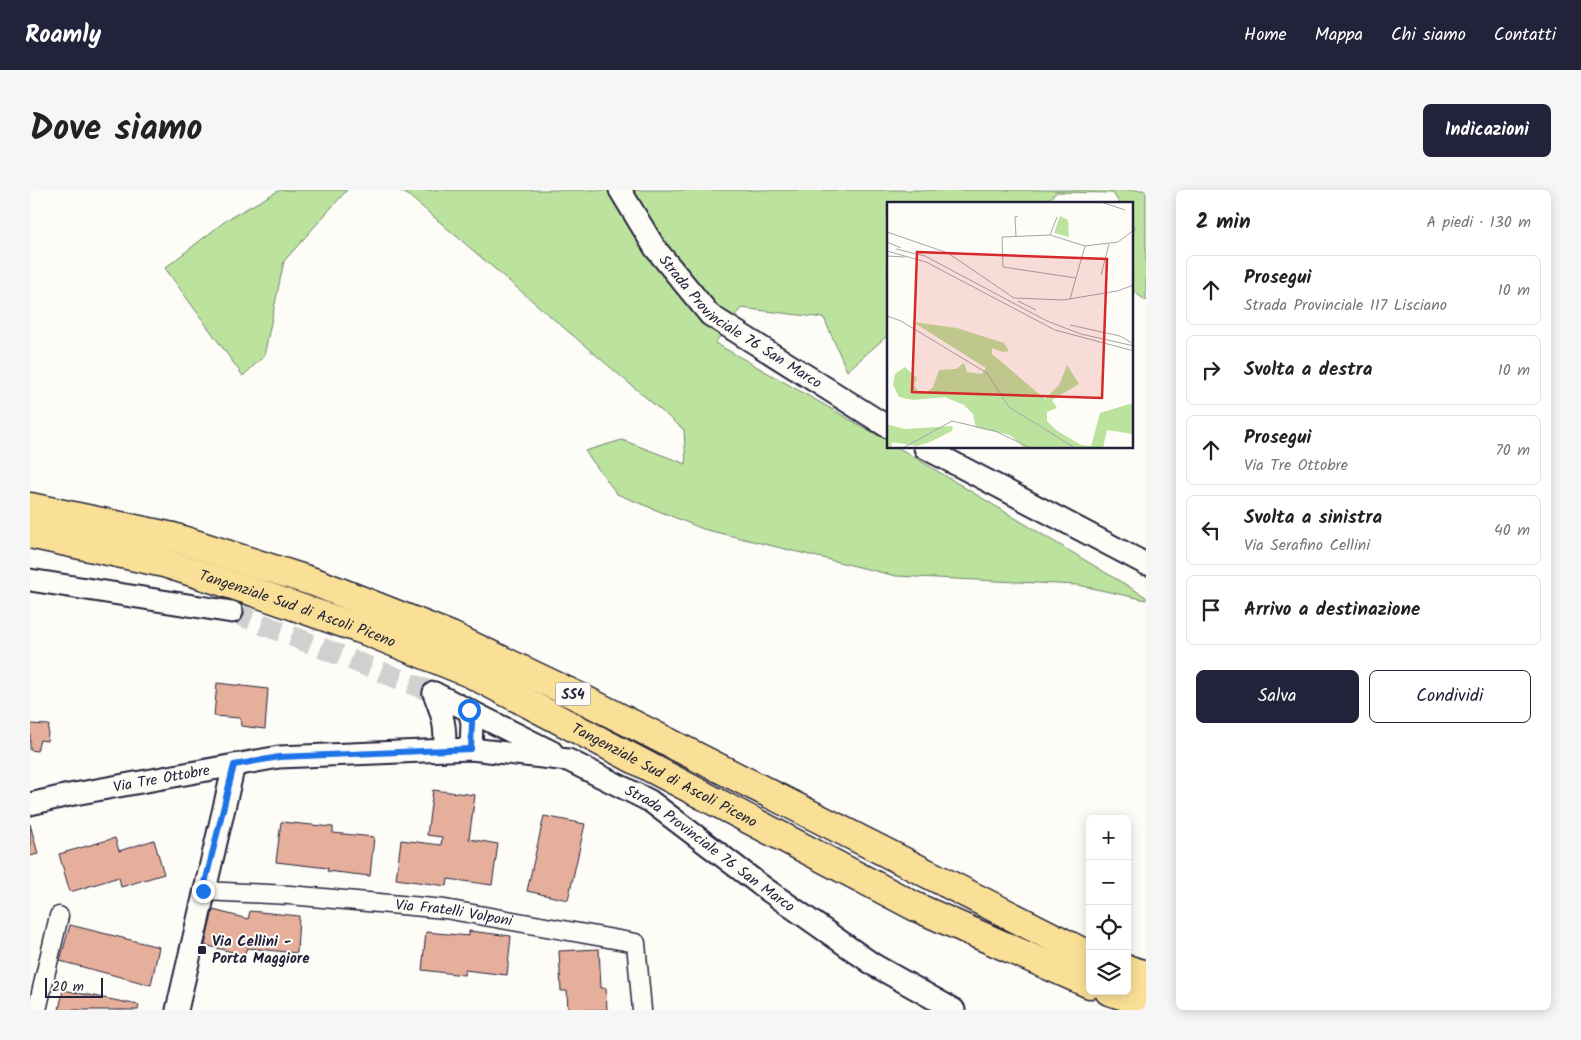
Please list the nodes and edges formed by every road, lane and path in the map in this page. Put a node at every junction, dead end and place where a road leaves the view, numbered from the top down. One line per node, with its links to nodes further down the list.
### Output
1 (620, 190): 2 (street, Strada Provinciale 76 San Marco)
2 (887, 427)
3 (927, 449): 6 (street)
4 (30, 507): 17 (highway, Tangenziale Sud di Ascoli Piceno / SS4)
5 (30, 534): 18 (highway, Tangenziale Sud di Ascoli Piceno / SS4)
6 (1146, 564)
7 (30, 580): 8 (street)
8 (232, 612)
9 (469, 710): 10 (street); 11 (street); 12 (street)
10 (471, 749): 11 (street, Strada Provinciale 76 San Marco); 12 (street, Strada Provinciale 76 San Marco)
11 (444, 750): 13 (street, Via Tre Ottobre)
12 (568, 760): 24 (street, Strada Provinciale 76 San Marco)
13 (234, 765): 14 (street, Via Tre Ottobre); 15 (street)
14 (30, 804)
15 (203, 891): 22 (street); 23 (street, Via Fratelli Volponi)
16 (59, 916): 21 (street)
17 (1086, 954)
18 (1086, 982)
19 (1121, 995): 20 (highway)
20 (1146, 1003)
21 (38, 1010)
22 (177, 1010)
23 (642, 1010)
24 (954, 1010)

